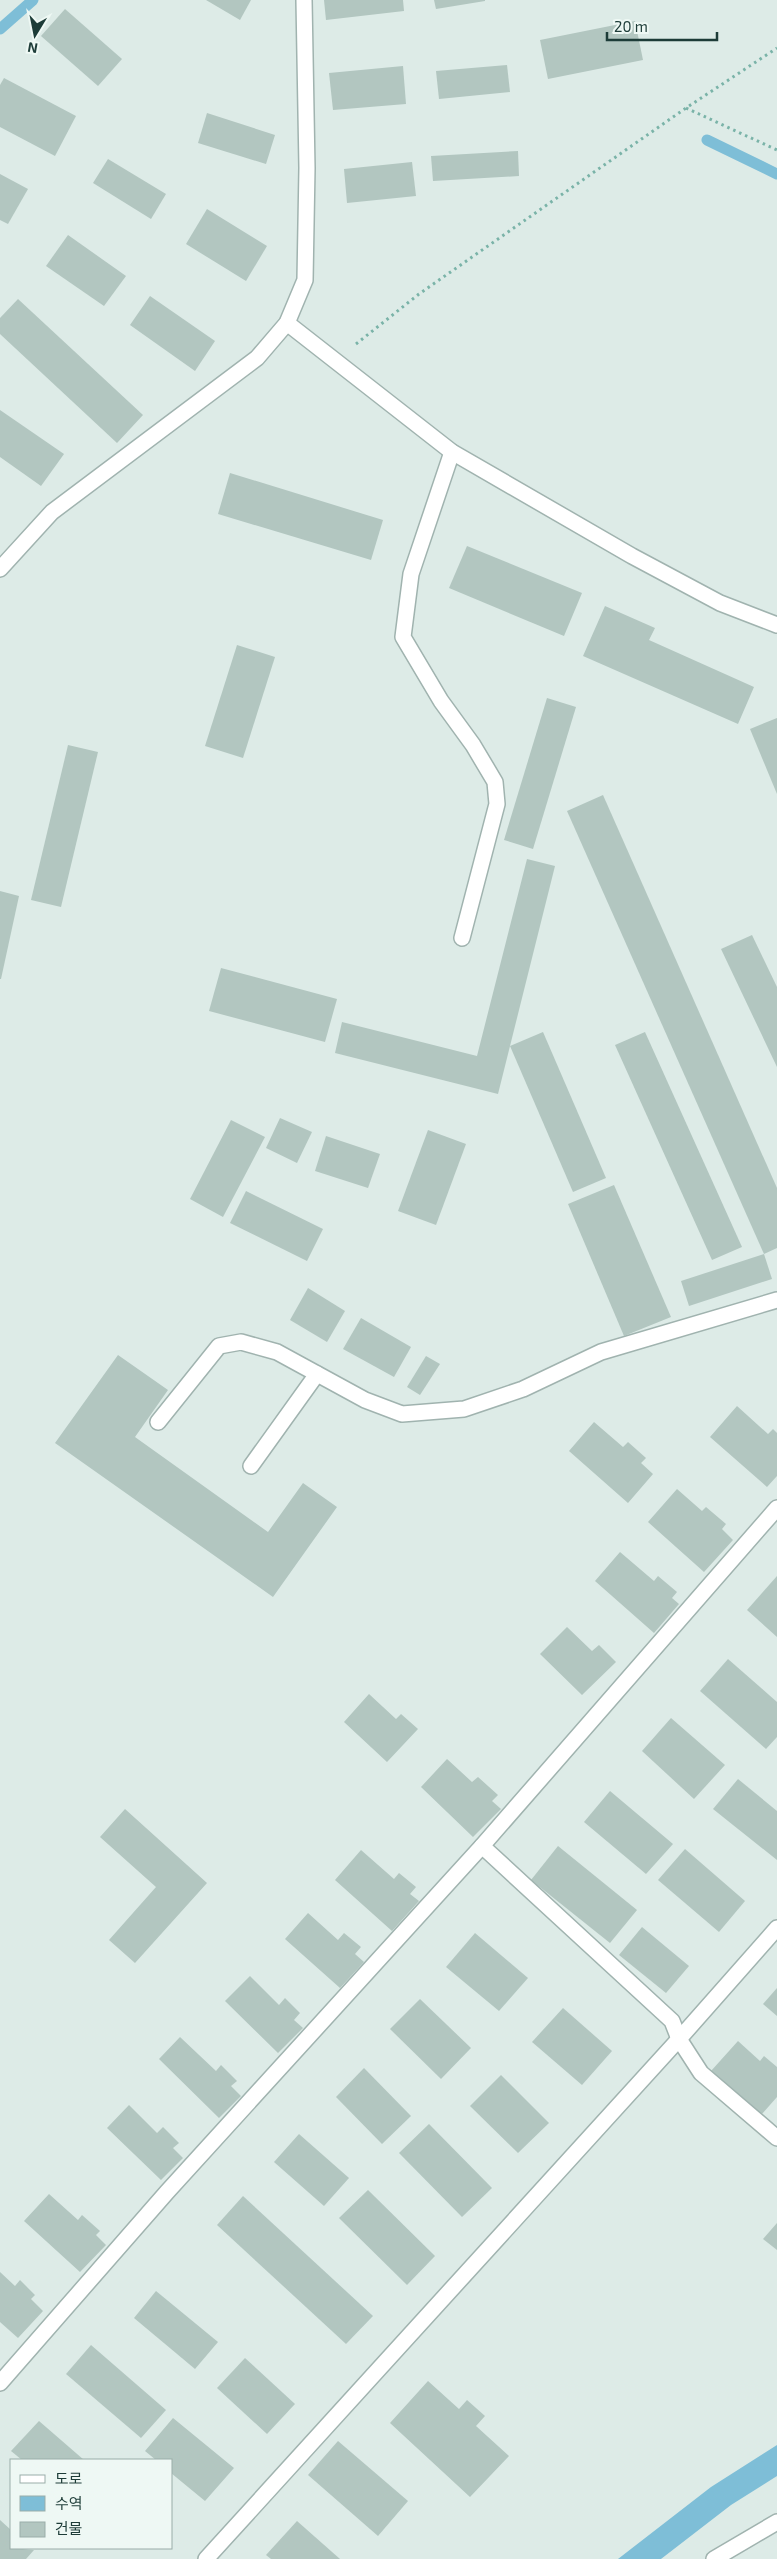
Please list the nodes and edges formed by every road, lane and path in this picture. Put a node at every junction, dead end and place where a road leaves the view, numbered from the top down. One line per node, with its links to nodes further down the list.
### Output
1 (304, 0): 5 (street)
2 (777, 48): 3 (path)
3 (686, 108): 4 (path); 6 (path)
4 (777, 150)
5 (287, 323): 6 (street); 8 (street)
6 (334, 361): 7 (street)
7 (452, 452): 9 (street); 10 (street)
8 (0, 569)
9 (777, 625)
10 (462, 938)
11 (777, 1300): 12 (street)
12 (317, 1374): 13 (street); 14 (street)
13 (158, 1422)
14 (251, 1466)
15 (777, 1508): 16 (street)
16 (482, 1846): 18 (street); 20 (street)
17 (777, 1928): 18 (street)
18 (680, 2039): 19 (street); 22 (street)
19 (777, 2138)
20 (0, 2382)
21 (777, 2522): 23 (street)
22 (206, 2559)
23 (714, 2559)

